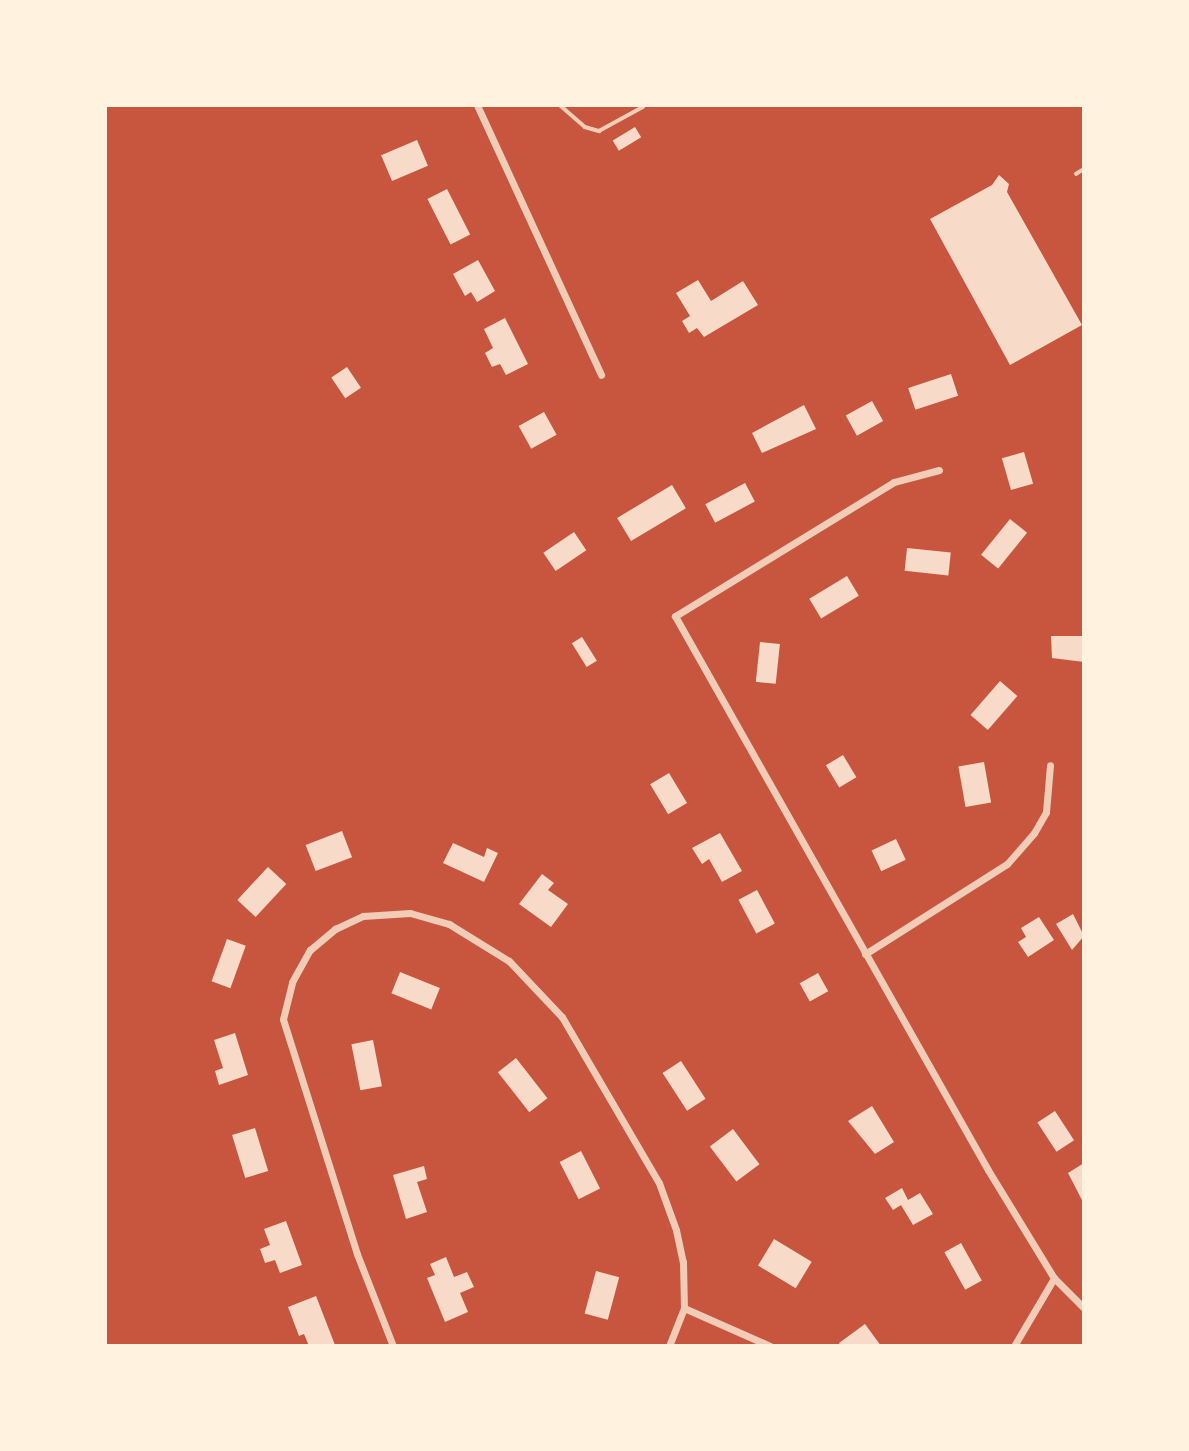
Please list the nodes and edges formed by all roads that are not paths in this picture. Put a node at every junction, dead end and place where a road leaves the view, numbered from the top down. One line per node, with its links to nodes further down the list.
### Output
1 (477, 105): 6 (street)
2 (560, 105): 3 (lane)
3 (643, 107)
4 (1084, 169): 5 (lane)
5 (1076, 174)
6 (601, 375)
7 (939, 470): 9 (street)
8 (1050, 765): 9 (street)
9 (865, 954): 10 (street)
10 (1054, 1278): 12 (street); 16 (street)
11 (684, 1308): 13 (street); 14 (street); 15 (street)
12 (1084, 1308)
13 (393, 1346)
14 (669, 1346)
15 (770, 1346)
16 (1014, 1346)

